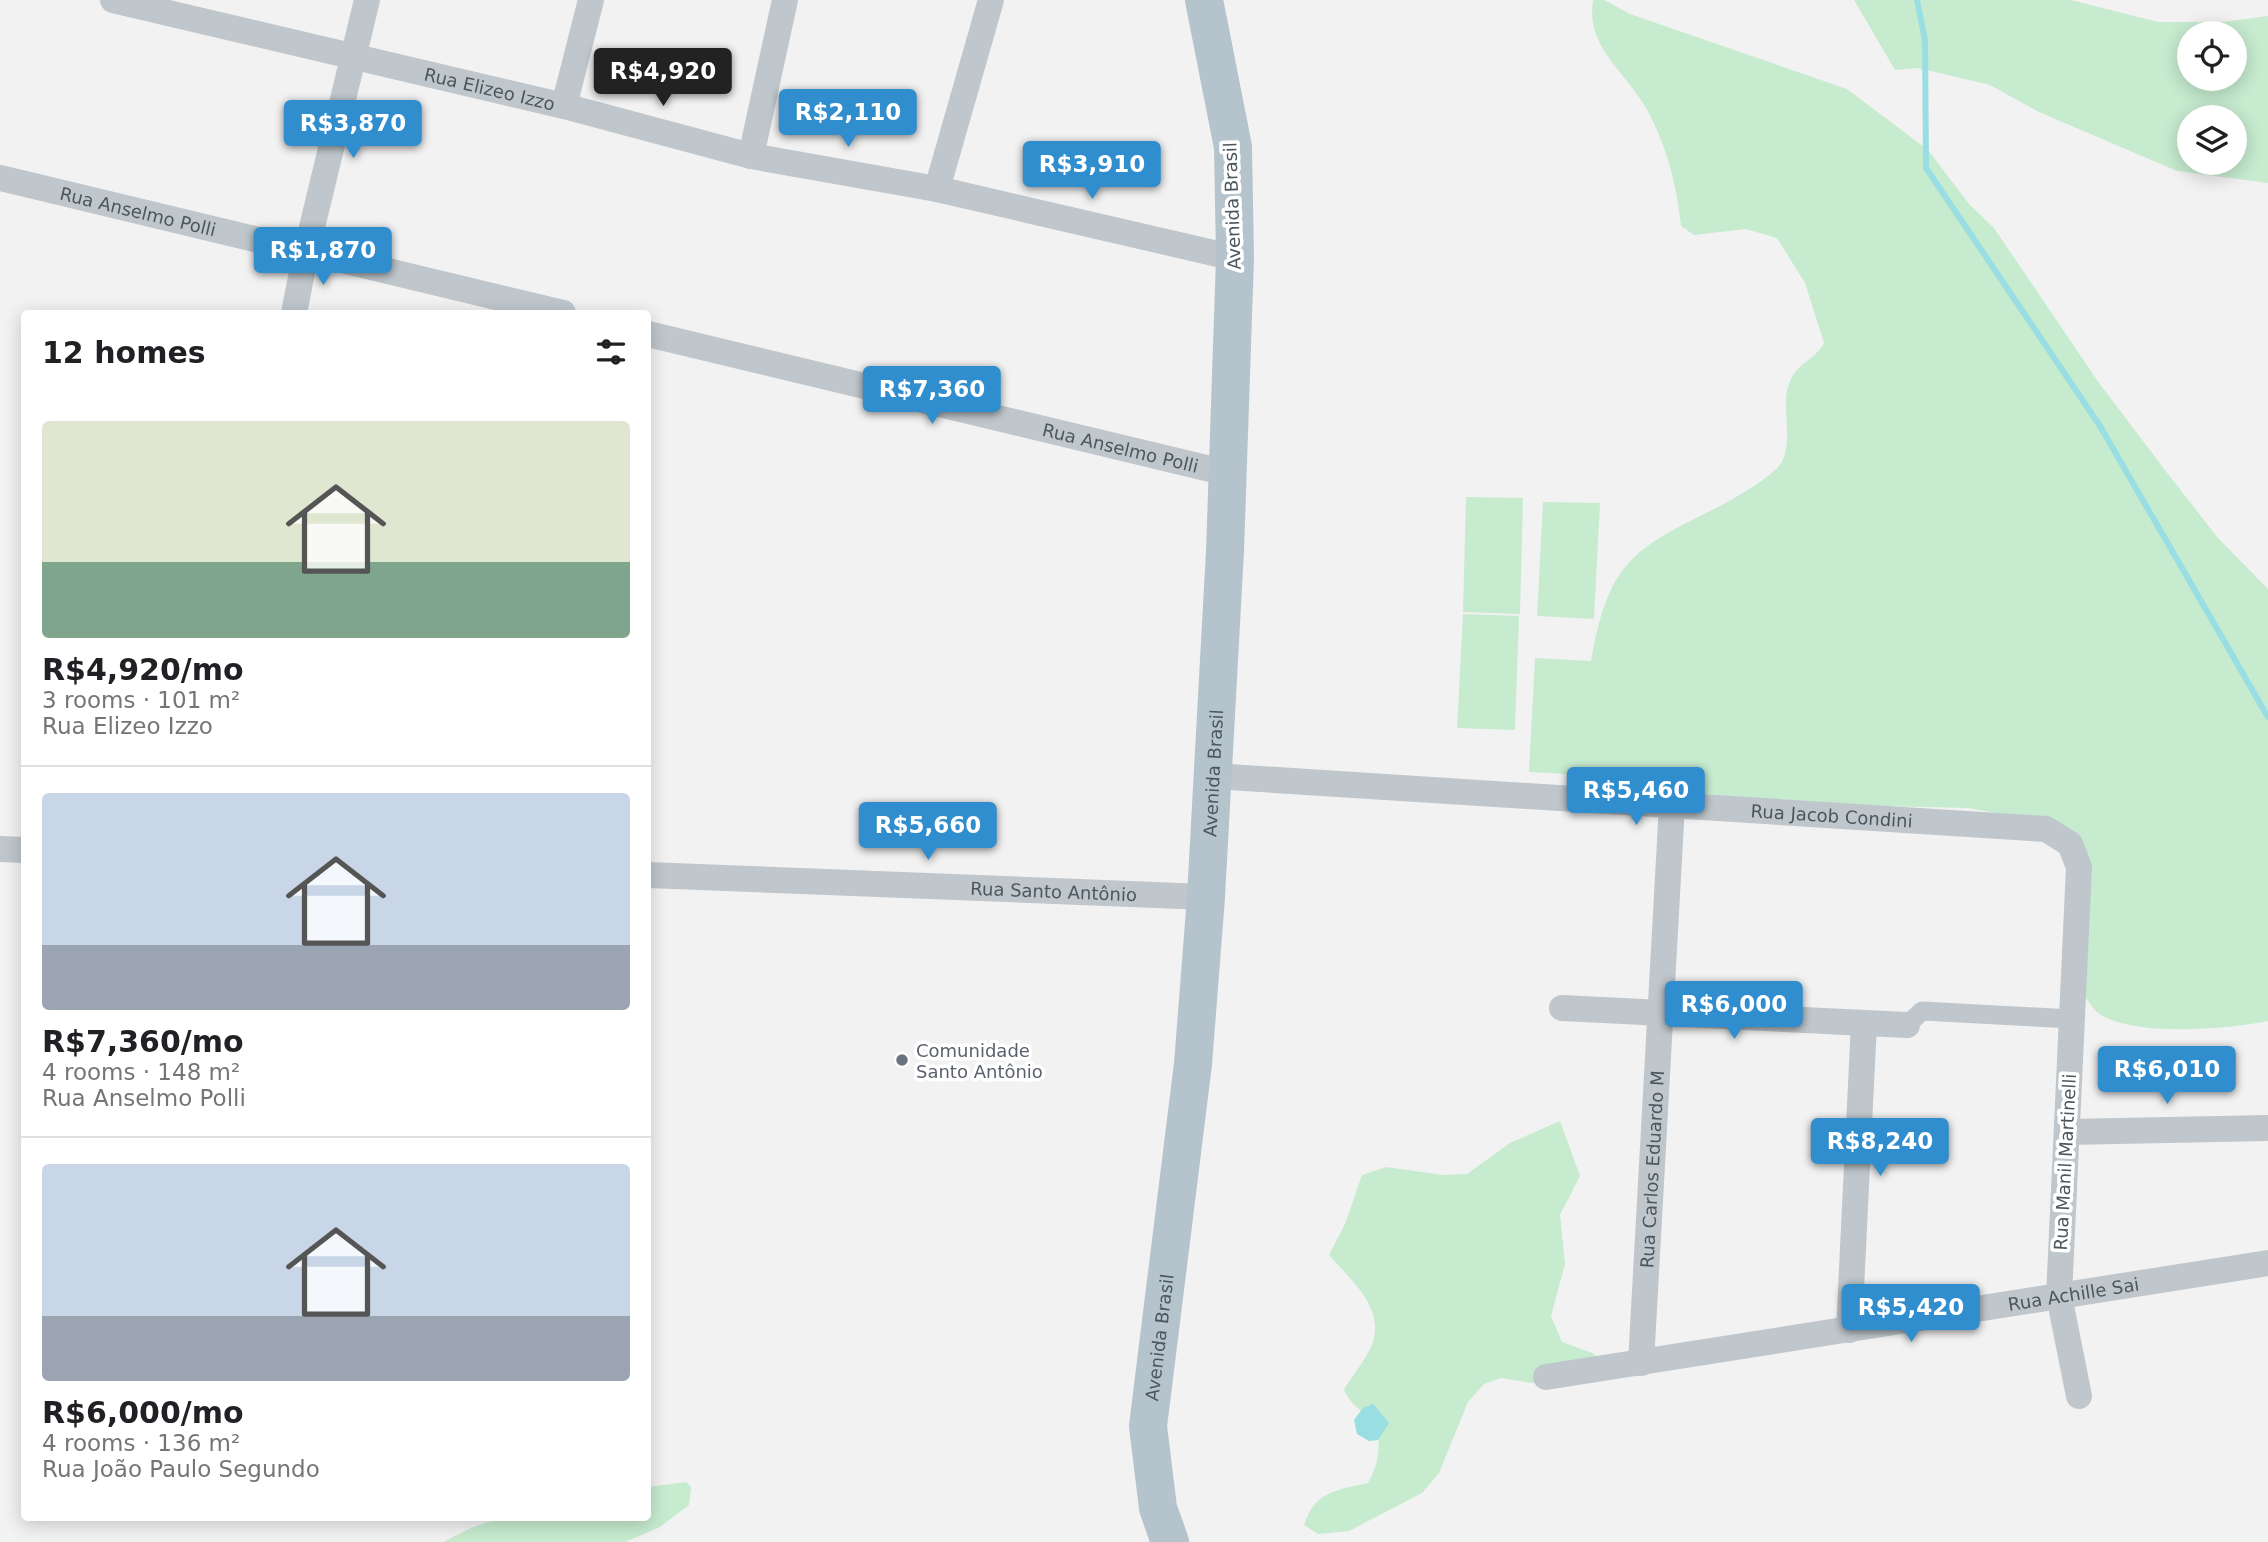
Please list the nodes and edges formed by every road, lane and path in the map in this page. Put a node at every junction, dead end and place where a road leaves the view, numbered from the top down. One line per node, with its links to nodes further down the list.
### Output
1 (113, 0): 7 (street, Rua Elizeo Izzo)
2 (367, 0): 7 (street)
3 (591, 0): 8 (street)
4 (785, 0): 9 (street)
5 (991, 0): 11 (street)
6 (1204, 0): 13 (main road, Avenida Brasil)
7 (355, 56): 8 (street, Rua Elizeo Izzo); 12 (street)
8 (564, 106): 9 (street, Rua Elizeo Izzo)
9 (751, 156): 11 (street, Rua Elizeo Izzo)
10 (0, 178): 12 (street, Rua Anselmo Polli)
11 (937, 189): 13 (street, Rua Elizeo Izzo)
12 (306, 251): 14 (street); 15 (street, Rua Anselmo Polli)
13 (1235, 258): 17 (main road, Avenida Brasil)
14 (295, 310)
15 (551, 310)
16 (651, 335): 17 (street, Rua Anselmo Polli)
17 (1227, 473): 18 (main road, Avenida Brasil)
18 (1213, 776): 19 (street, Rua Jacob Condini); 24 (main road, Avenida Brasil)
19 (1672, 805): 20 (street, Rua Jacob Condini); 26 (street, Rua Carlos Eduardo M)
20 (2070, 844): 27 (street, Rua Manil Martinelli)
21 (0, 849): 22 (street)
22 (21, 850)
23 (651, 875): 24 (street, Rua Santo Antônio)
24 (1206, 897): 38 (main road, Avenida Brasil)
25 (1562, 1008): 26 (street)
26 (1660, 1013): 28 (street); 35 (street, Rua Carlos Eduardo M)
27 (2072, 1018): 29 (street); 31 (street, Rua Manil Martinelli)
28 (1864, 1023): 29 (street); 34 (street)
29 (1907, 1025)
30 (2268, 1128): 31 (street)
31 (2067, 1132): 33 (street, Rua Manil Martinelli)
32 (2268, 1263): 33 (street, Rua Achille Sai)
33 (2059, 1296): 34 (street, Rua Achille Sai); 37 (street, Rua Manil Martinelli)
34 (1849, 1329): 35 (street, Rua Achille Sai)
35 (1640, 1363): 36 (street, Rua Achille Sai)
36 (1546, 1377)
37 (2079, 1396)
38 (1170, 1542)

